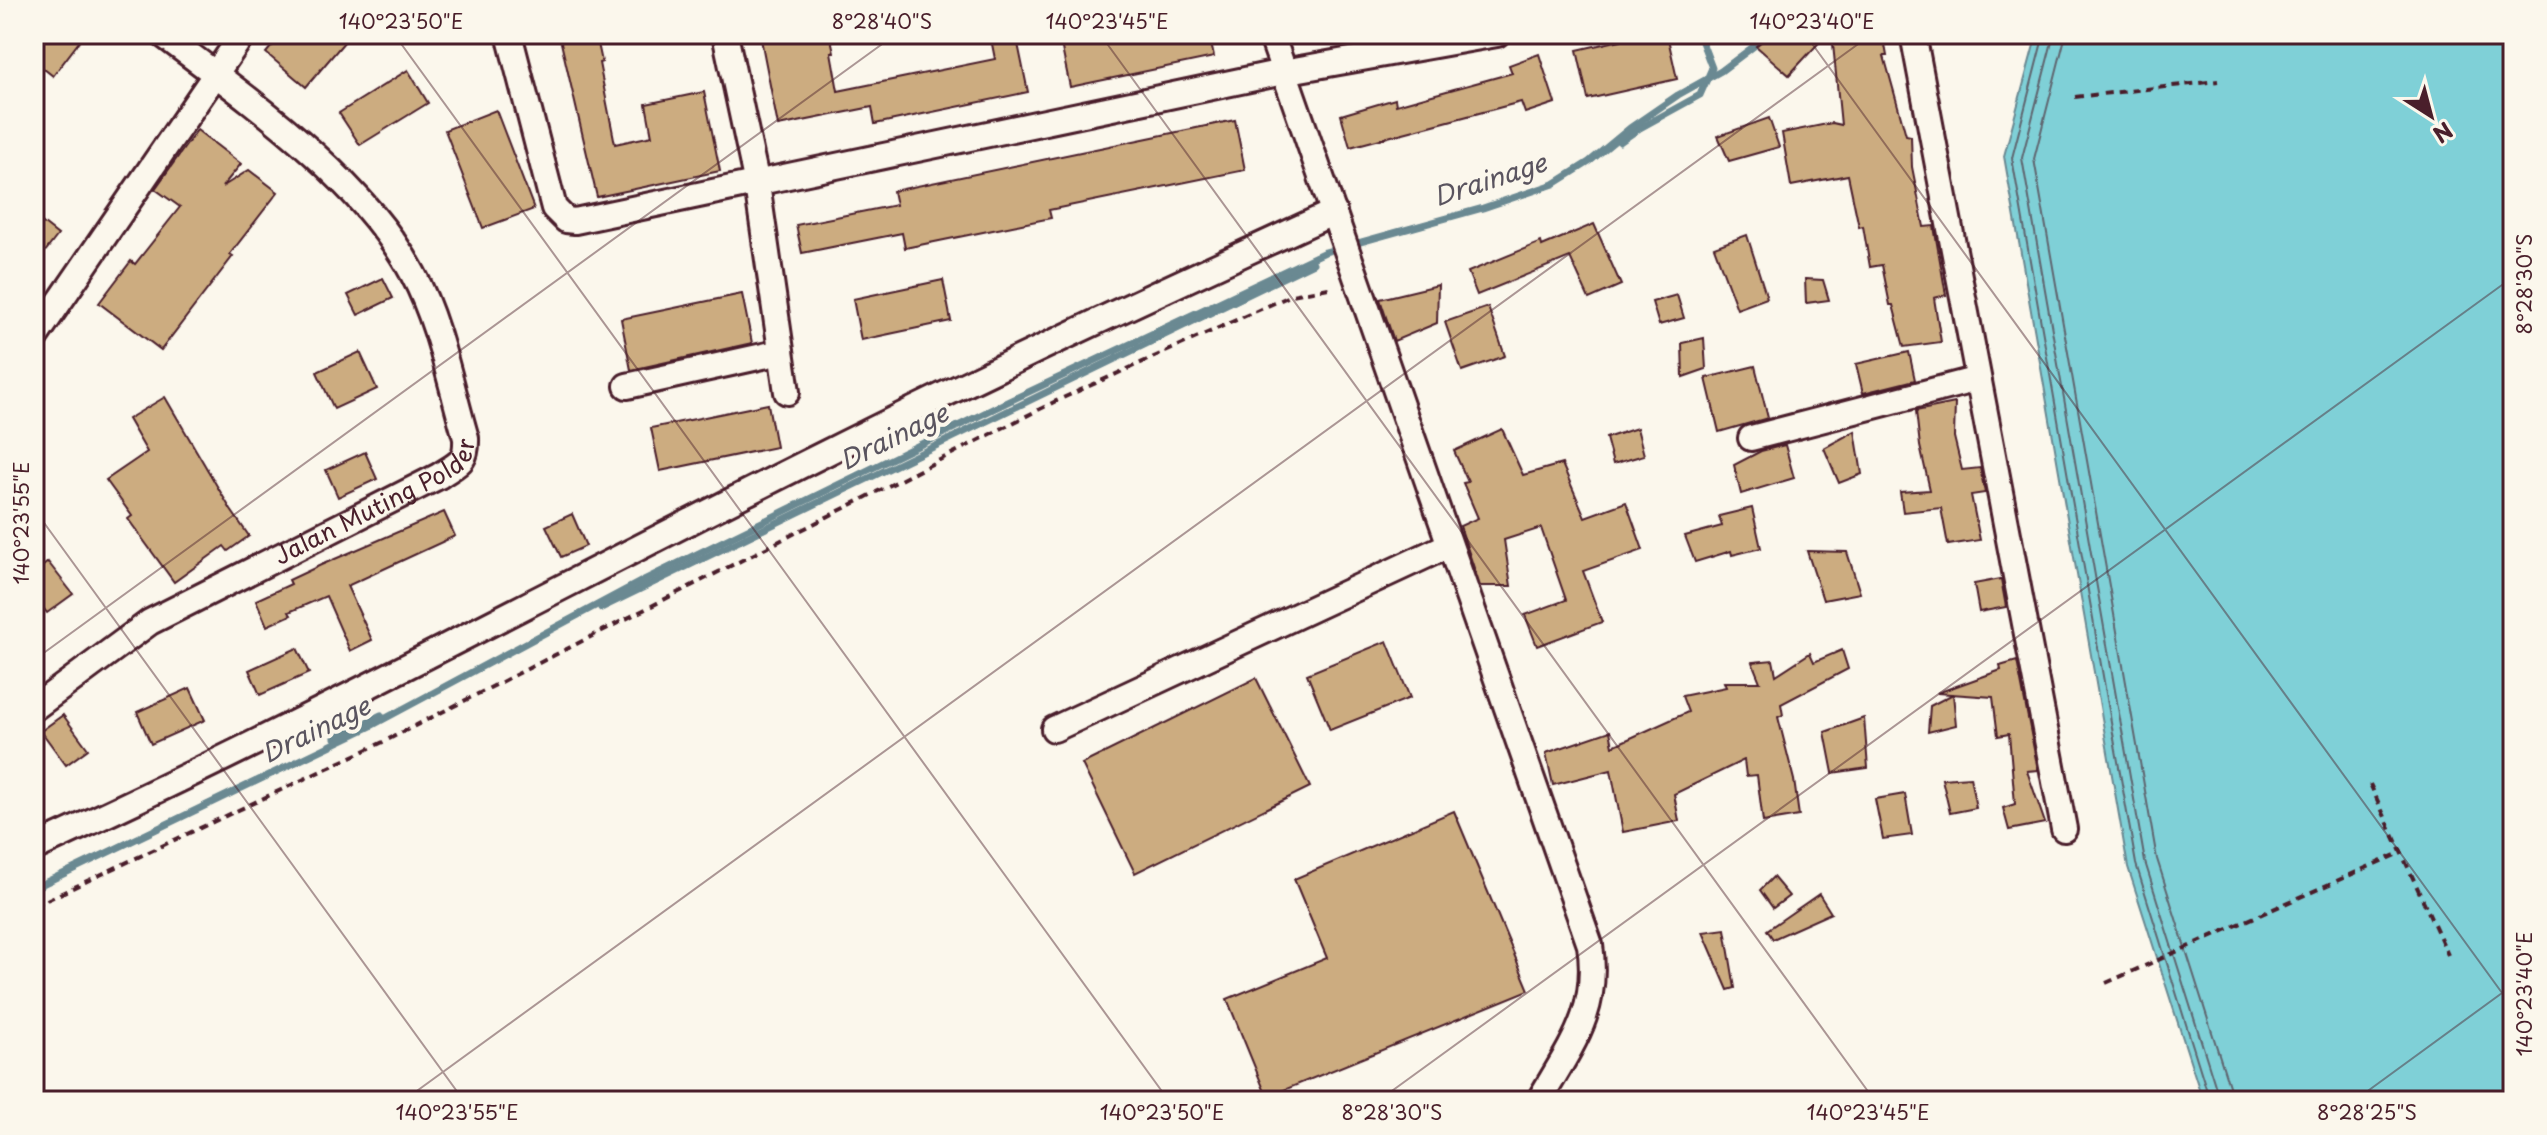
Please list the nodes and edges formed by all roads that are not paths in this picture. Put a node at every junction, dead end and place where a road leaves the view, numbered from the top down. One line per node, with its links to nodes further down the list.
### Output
1 (162, 34): 9 (street, Jalan Muting Polder)
2 (243, 34): 9 (street)
3 (509, 34): 10 (street)
4 (725, 34): 10 (street)
5 (1271, 34): 8 (street)
6 (1497, 34): 8 (street)
7 (1913, 34): 14 (street)
8 (1283, 72): 10 (street); 11 (street)
9 (214, 73): 12 (street); 19 (street, Jalan Muting Polder)
10 (757, 184): 13 (street)
11 (1338, 224): 18 (street); 22 (street)
12 (34, 339)
13 (781, 352): 15 (street); 16 (street)
14 (1978, 379): 17 (street); 21 (street)
15 (627, 386)
16 (787, 392)
17 (1751, 438)
18 (1449, 545): 20 (street); 23 (street)
19 (34, 708)
20 (1054, 729)
21 (2064, 829)
22 (34, 848)
23 (1539, 1101)

